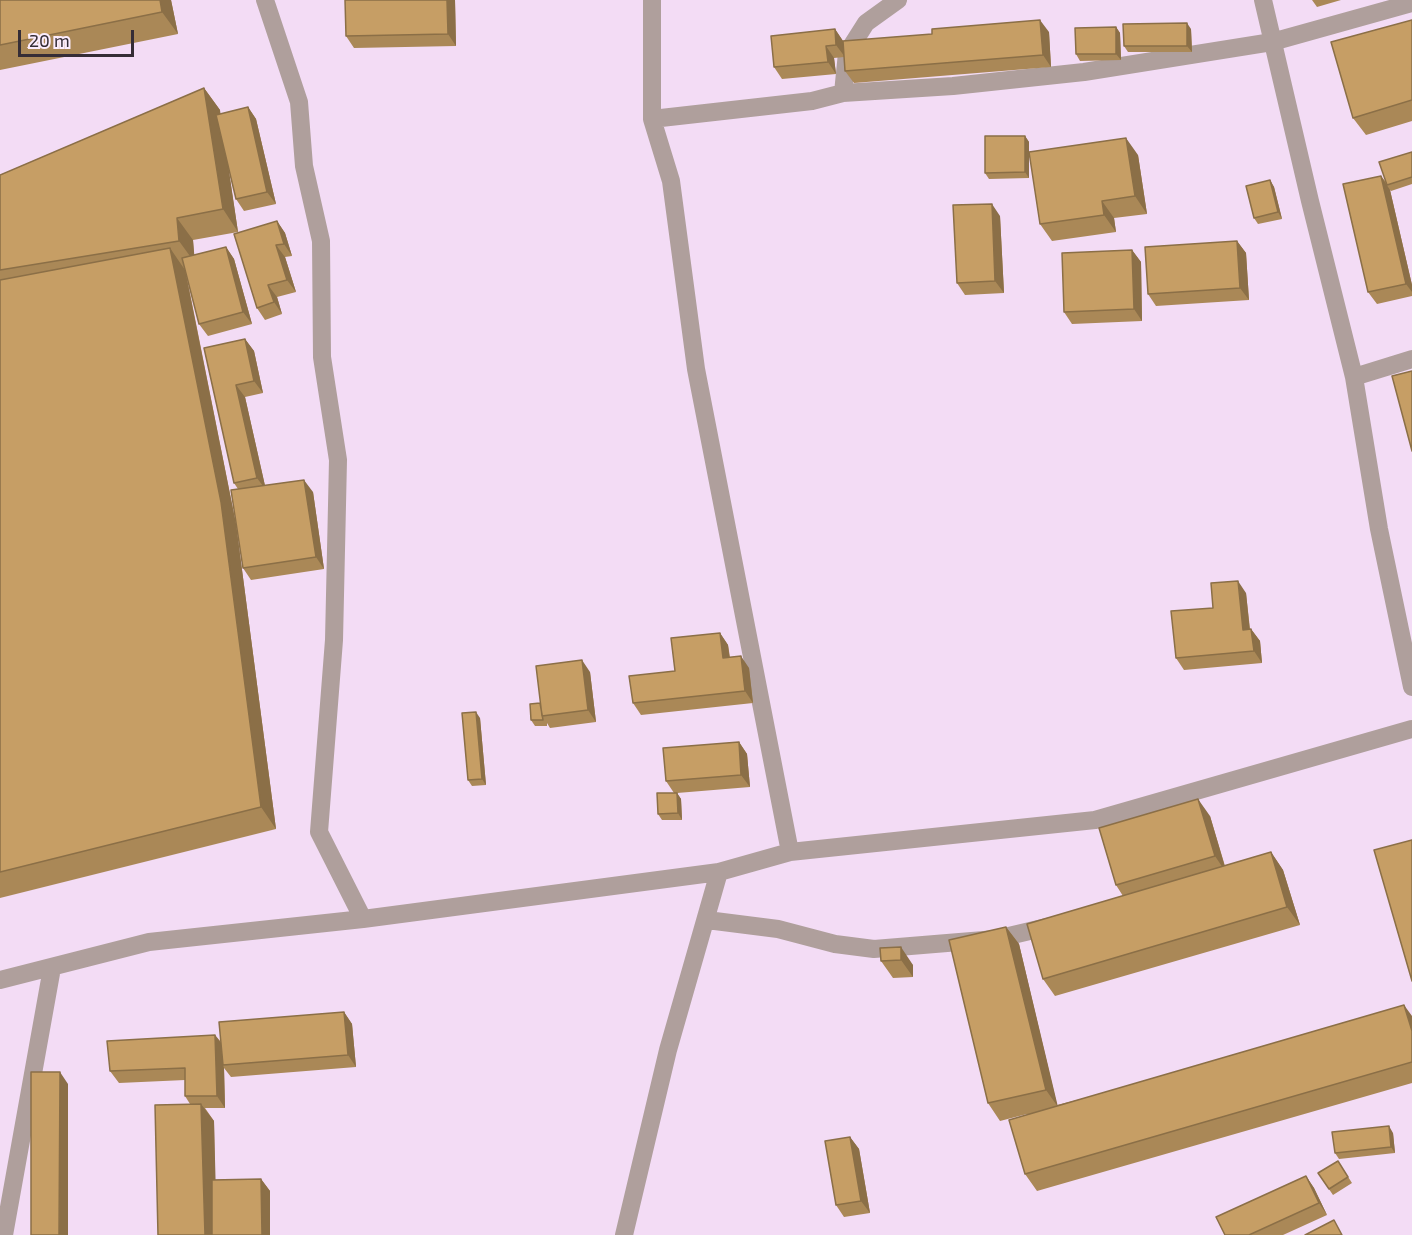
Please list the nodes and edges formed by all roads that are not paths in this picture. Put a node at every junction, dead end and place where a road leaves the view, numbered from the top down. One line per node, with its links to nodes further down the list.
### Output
1 (265, 0): 15 (street)
2 (652, 0): 8 (street)
3 (898, 0): 7 (street)
4 (1263, 0): 6 (street)
5 (1412, 3): 6 (street)
6 (1272, 42): 7 (street); 10 (street)
7 (843, 93): 8 (street)
8 (651, 119): 13 (street)
9 (1412, 359): 10 (street)
10 (1354, 377): 11 (street)
11 (1412, 687)
12 (1412, 729): 13 (street)
13 (790, 852): 14 (street)
14 (719, 872): 15 (street); 16 (street)
15 (363, 919): 18 (street)
16 (707, 920): 17 (street); 21 (street)
17 (1065, 922)
18 (52, 968): 19 (street); 20 (street)
19 (0, 980)
20 (4, 1235)
21 (624, 1235)

